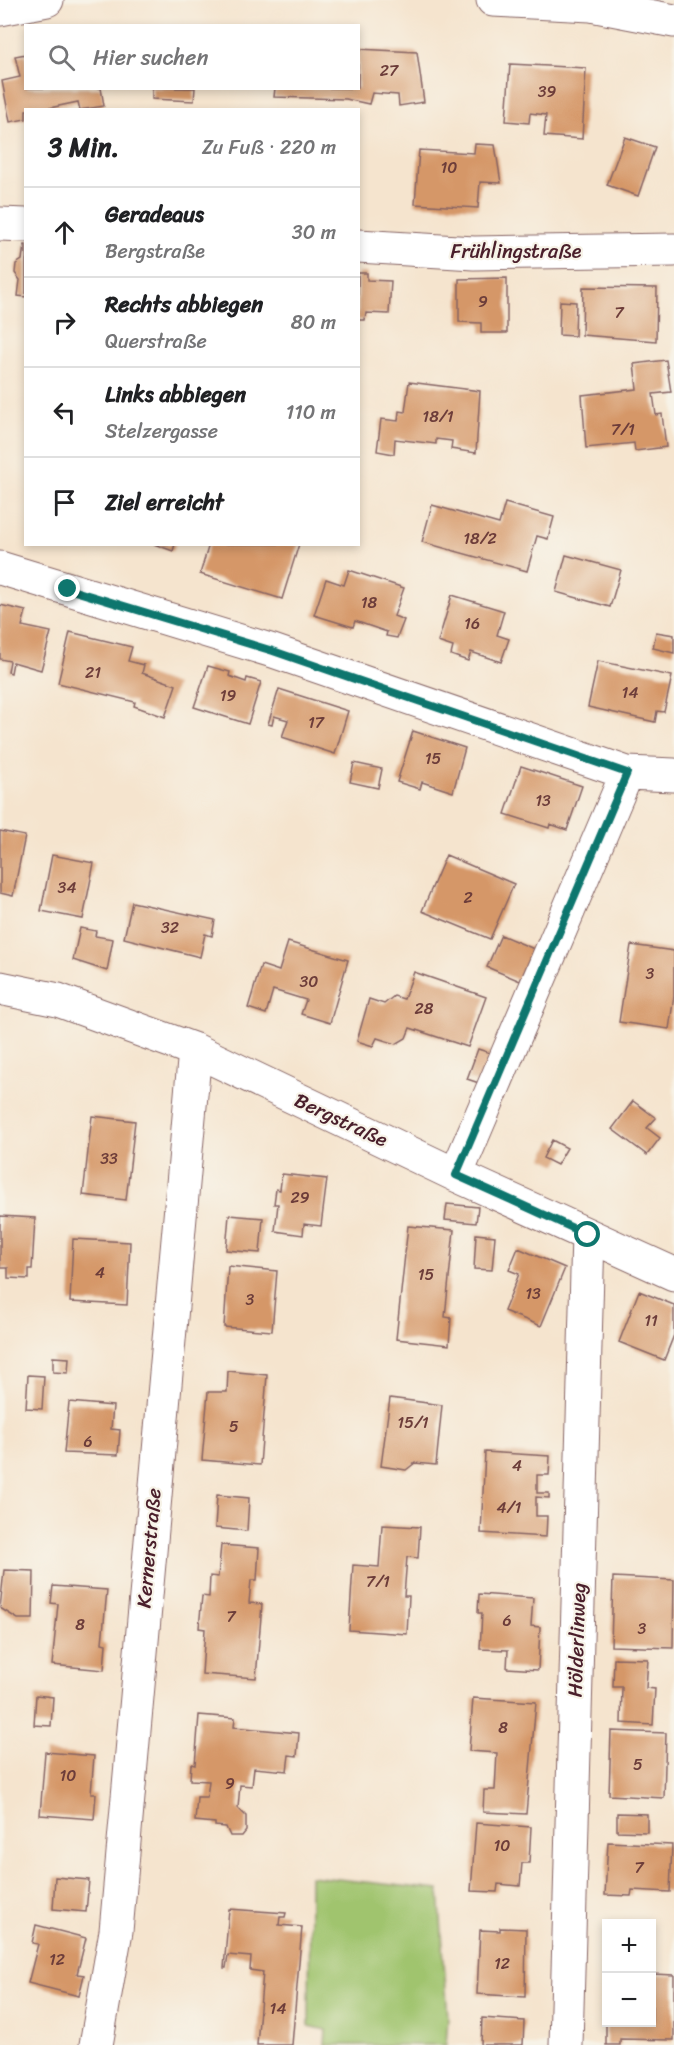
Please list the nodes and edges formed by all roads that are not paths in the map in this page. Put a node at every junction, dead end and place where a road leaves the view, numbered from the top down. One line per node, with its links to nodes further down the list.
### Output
1 (47, 0): 4 (street)
2 (493, 0): 3 (street)
3 (594, 2): 5 (street)
4 (0, 9)
5 (674, 21)
6 (0, 224): 7 (street)
7 (24, 225)
8 (360, 246): 9 (street, Frühlingstraße)
9 (674, 250)
10 (0, 568): 11 (street)
11 (627, 773): 12 (street); 15 (street)
12 (674, 775)
13 (0, 988): 14 (street, Bergstraße)
14 (195, 1050): 15 (street, Bergstraße); 18 (street, Kernerstraße)
15 (456, 1175): 16 (street, Bergstraße)
16 (588, 1235): 17 (street, Bergstraße); 19 (street, Hölderlinweg)
17 (674, 1274)
18 (96, 2045)
19 (566, 2045)

